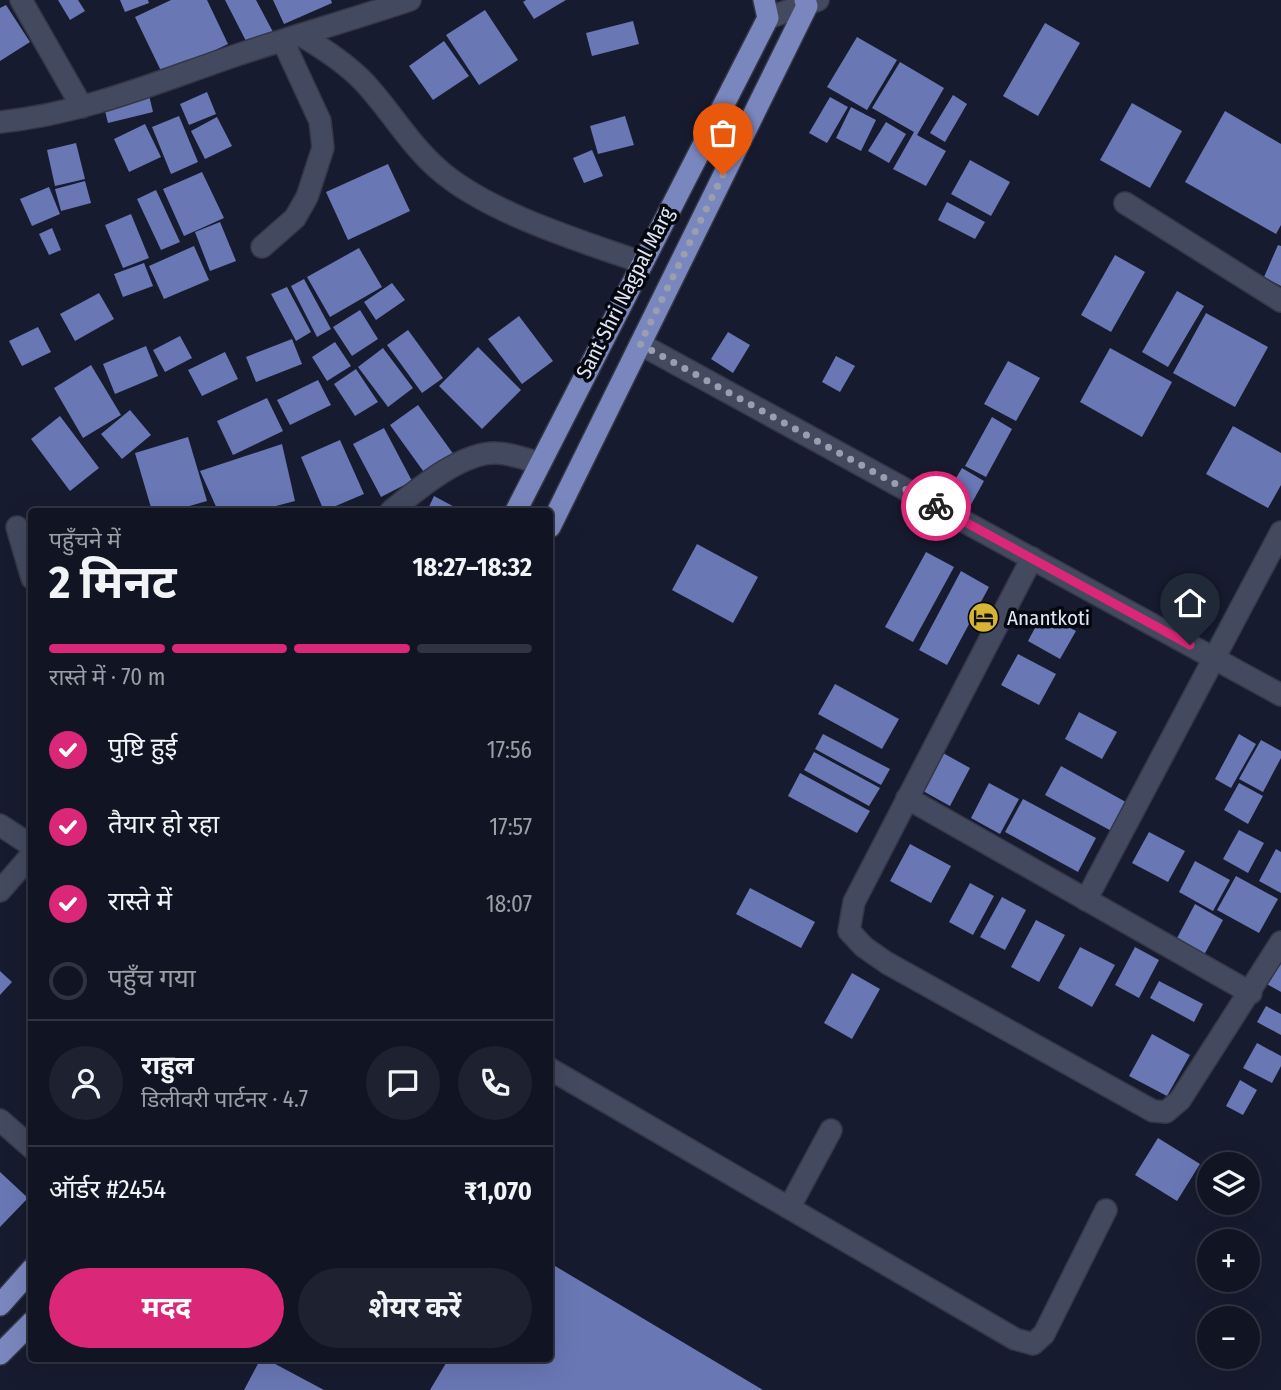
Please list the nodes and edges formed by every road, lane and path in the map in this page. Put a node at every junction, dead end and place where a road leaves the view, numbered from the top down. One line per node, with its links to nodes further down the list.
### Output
1 (21, 0): 6 (street)
2 (410, 0): 5 (street)
3 (810, 2): 4 (street); 12 (main road, Sant Shri Nagpal Marg)
4 (766, 9): 10 (main road, Sant Shri Nagpal Marg)
5 (293, 39): 6 (street); 9 (street); 10 (street)
6 (82, 107): 7 (street)
7 (0, 122)
8 (1125, 203): 11 (street)
9 (262, 247)
10 (641, 262): 13 (main road, Sant Shri Nagpal Marg)
11 (1281, 300)
12 (640, 344): 16 (main road, Sant Shri Nagpal Marg); 19 (street)
13 (539, 463): 14 (street); 15 (main road, Sant Shri Nagpal Marg)
14 (394, 508)
15 (517, 508)
16 (553, 521)
17 (16, 527): 20 (street)
18 (1281, 532): 21 (street)
19 (1032, 558): 21 (street); 23 (street)
20 (28, 565)
21 (1213, 658): 22 (street); 28 (street)
22 (1281, 695)
23 (907, 798): 28 (street); 30 (street)
24 (0, 825): 25 (street)
25 (28, 843)
26 (28, 860): 27 (street)
27 (0, 891)
28 (1086, 900): 30 (street)
29 (1281, 942): 30 (street)
30 (1251, 993)
31 (553, 1071): 35 (street)
32 (0, 1120): 34 (street)
33 (831, 1130): 35 (street)
34 (28, 1144)
35 (789, 1208): 36 (street)
36 (1107, 1210)
37 (28, 1274): 38 (main road)
38 (0, 1306)
39 (28, 1326): 40 (main road)
40 (0, 1354)

